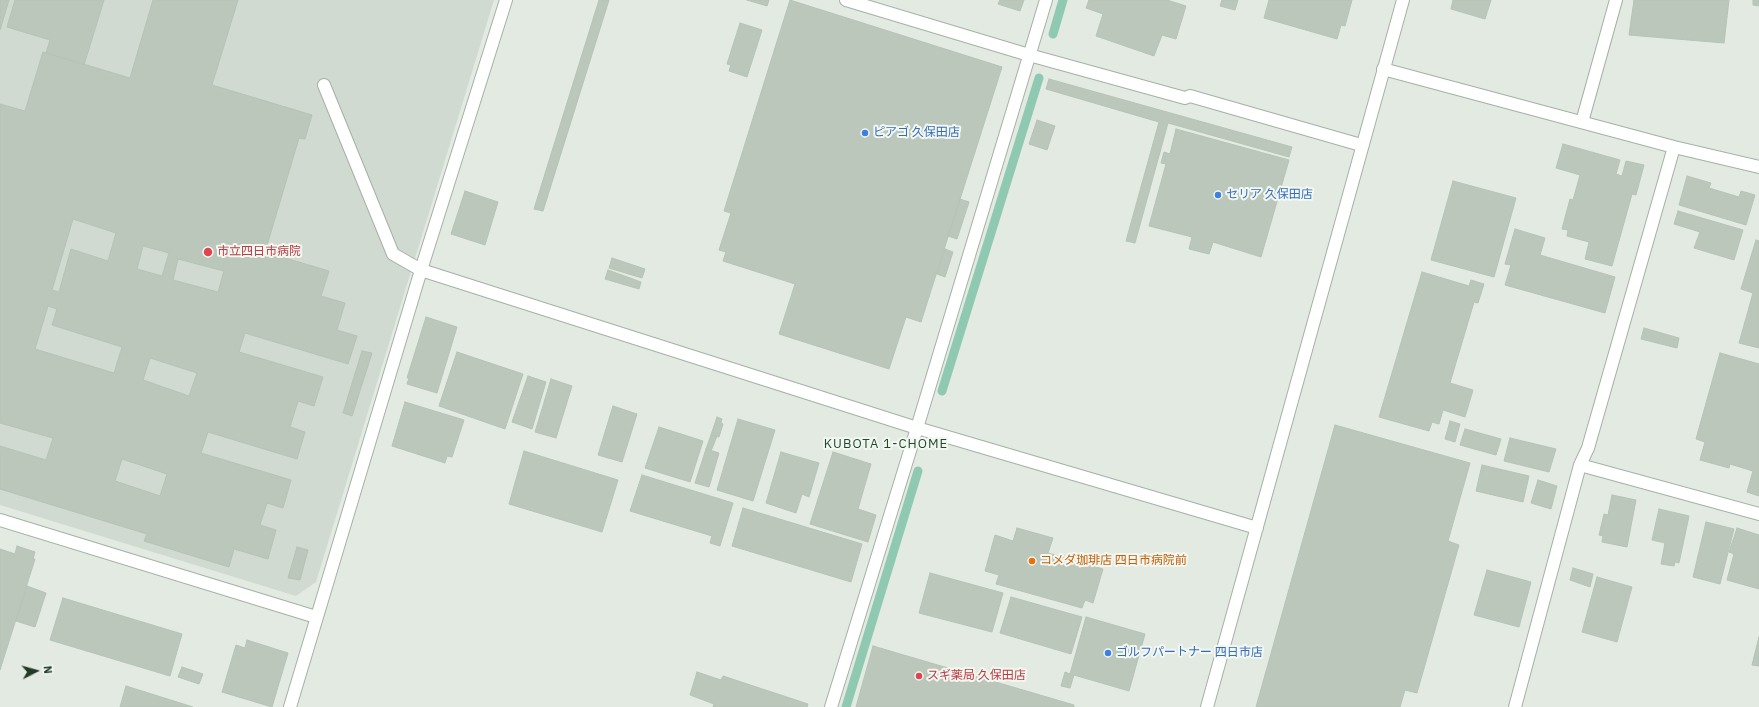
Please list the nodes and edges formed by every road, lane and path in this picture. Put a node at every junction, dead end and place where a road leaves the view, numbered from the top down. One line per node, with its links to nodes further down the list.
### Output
1 (506, 0): 13 (street)
2 (846, 0): 6 (street)
3 (1046, 0): 6 (street)
4 (1403, 0): 7 (street)
5 (1616, 0): 9 (street)
6 (1029, 55): 10 (street); 14 (street)
7 (1383, 69): 9 (street); 10 (street)
8 (324, 85): 13 (street)
9 (1582, 122): 11 (street)
10 (1361, 145): 18 (street)
11 (1674, 147): 12 (street); 15 (street)
12 (1759, 167)
13 (421, 270): 14 (street); 19 (street)
14 (917, 428): 18 (street); 21 (street)
15 (1580, 465): 16 (street); 23 (street)
16 (1759, 514)
17 (0, 520): 19 (street)
18 (1257, 528): 22 (street)
19 (316, 617): 20 (street)
20 (290, 707)
21 (831, 707)
22 (1207, 707)
23 (1515, 707)

